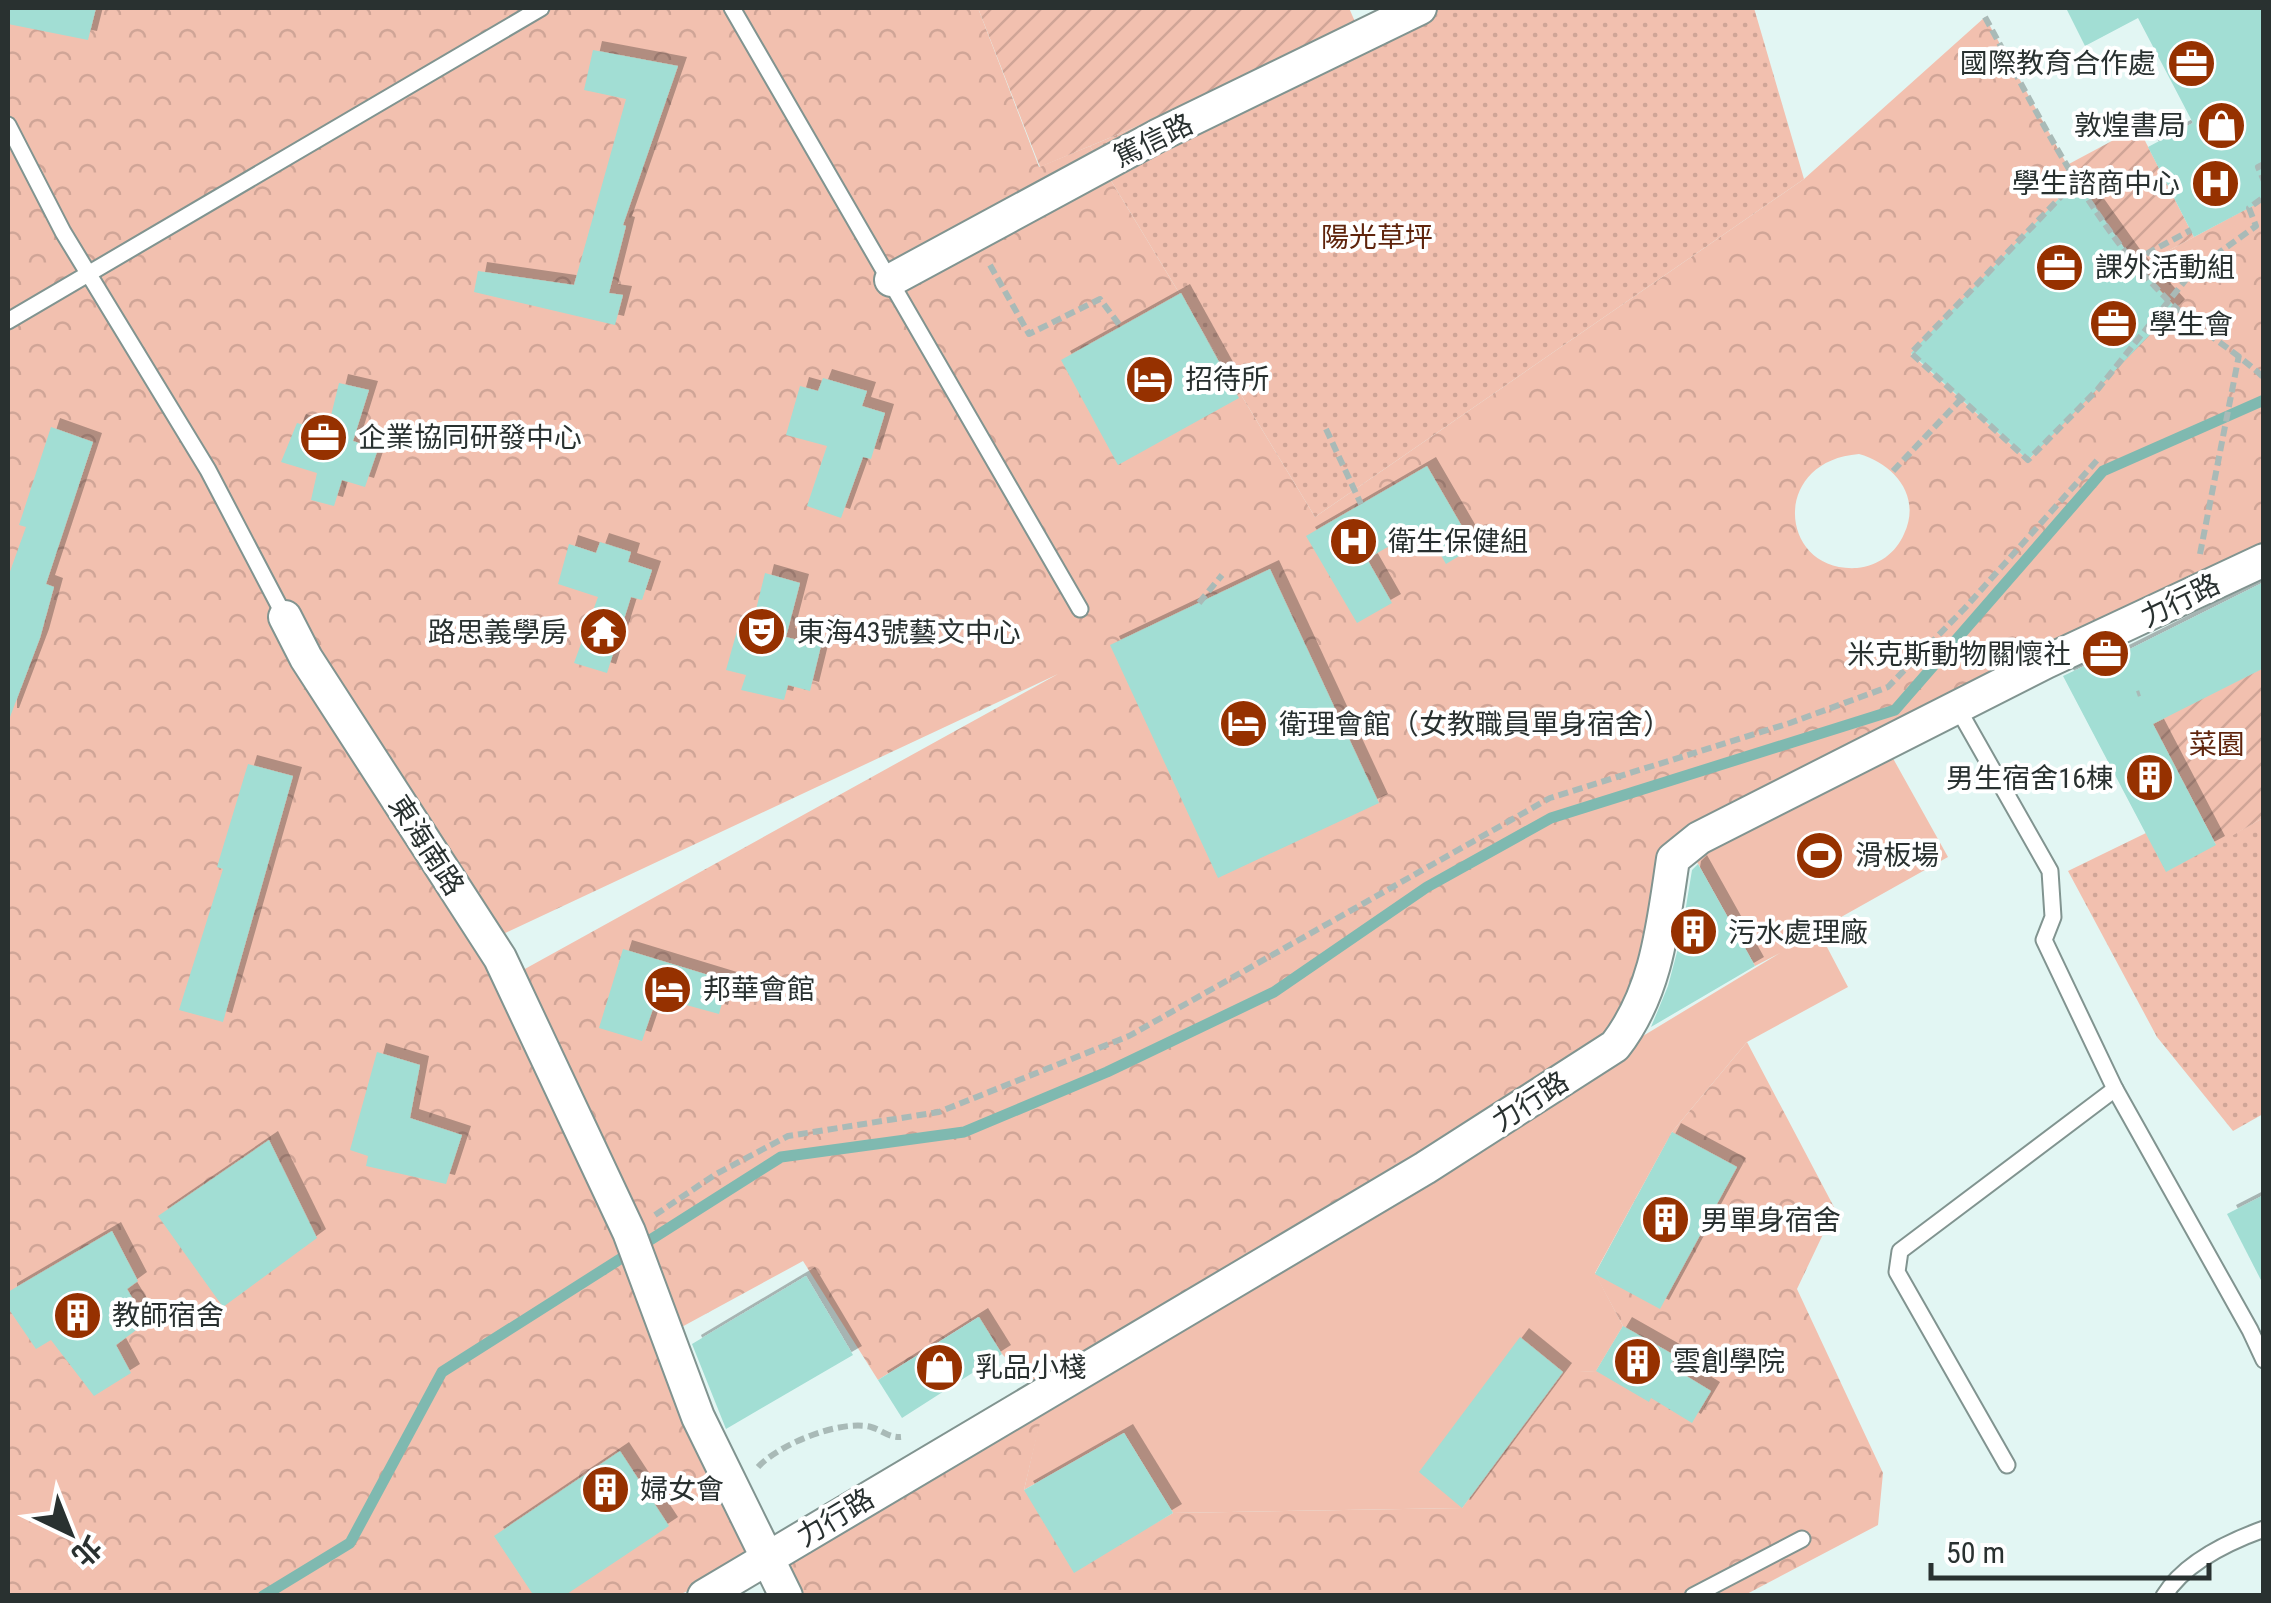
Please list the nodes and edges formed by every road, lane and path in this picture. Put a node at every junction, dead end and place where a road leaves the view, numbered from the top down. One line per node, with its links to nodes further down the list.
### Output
1 (541, 8): 13 (lane)
2 (732, 8): 14 (lane)
3 (1420, 8): 11 (street, 篤信路)
4 (1985, 17): 7 (path)
5 (8, 125): 13 (lane, 東海南路)
6 (2264, 164): 8 (path)
7 (2076, 181): 12 (path); 19 (path)
8 (2264, 181)
9 (2264, 197): 19 (path)
10 (2191, 230): 12 (path)
11 (972, 234): 14 (street, 篤信路); 16 (path)
12 (2132, 261): 17 (path)
13 (91, 274): 15 (lane); 29 (lane, 東海南路)
14 (891, 280): 28 (lane)
15 (8, 321)
16 (1121, 327)
17 (2239, 354): 18 (path); 25 (path)
18 (2264, 378)
19 (1961, 399): 22 (path)
20 (1326, 429): 23 (path)
21 (2100, 457): 32 (path)
22 (1894, 471)
23 (1361, 504)
24 (2264, 560): 30 (street, 力行路)
25 (2198, 562)
26 (1222, 575): 27 (path)
27 (1199, 602)
28 (1080, 609)
29 (285, 618): 32 (street, 東海南路)
30 (1957, 708): 31 (lane); 39 (street, 力行路)
31 (2115, 1089): 33 (lane); 35 (lane)
32 (630, 1232): 36 (street, 東海南路)
33 (2264, 1360)
34 (914, 1434): 36 (path)
35 (2007, 1465)
36 (734, 1494): 39 (street, 東海南路)
37 (2264, 1529): 43 (lane)
38 (1802, 1539): 42 (lane)
39 (766, 1558): 40 (street, 力行路); 41 (street, 東海南路)
40 (704, 1596)
41 (786, 1596)
42 (1693, 1596)
43 (2164, 1596)

